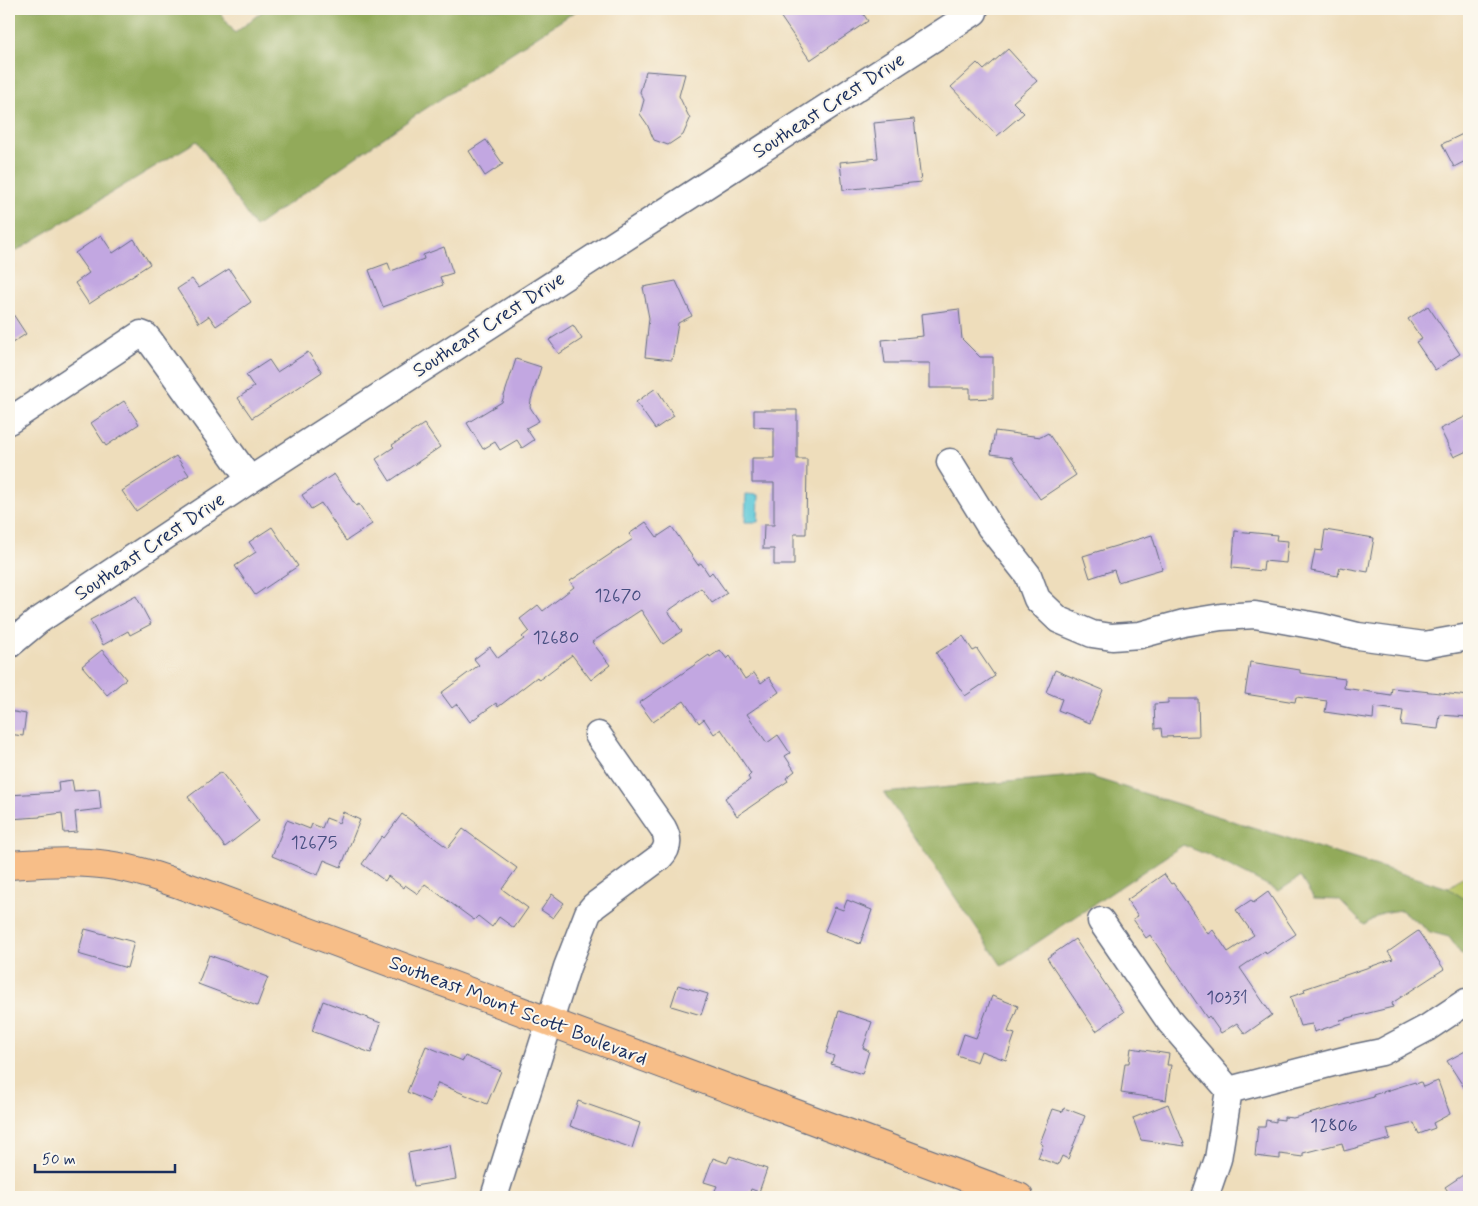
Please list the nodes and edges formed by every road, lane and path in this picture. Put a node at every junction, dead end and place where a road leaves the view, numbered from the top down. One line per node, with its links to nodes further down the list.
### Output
1 (974, 12): 4 (street, Southeast Crest Drive)
2 (9, 421): 4 (street)
3 (950, 462): 5 (street)
4 (250, 480): 6 (street, Southeast Crest Drive)
5 (1469, 636)
6 (9, 645)
7 (598, 735): 11 (street)
8 (9, 865): 11 (main road, Southeast Mount Scott Boulevard)
9 (1102, 921): 12 (street)
10 (1466, 1002): 12 (street)
11 (550, 1023): 13 (street); 14 (main road, Southeast Mount Scott Boulevard)
12 (1229, 1090): 15 (street)
13 (494, 1197)
14 (1019, 1197)
15 (1205, 1197)

